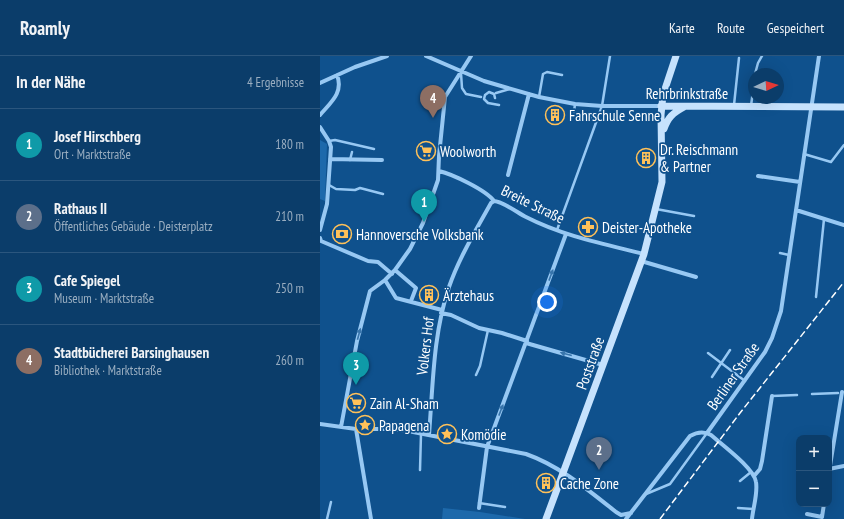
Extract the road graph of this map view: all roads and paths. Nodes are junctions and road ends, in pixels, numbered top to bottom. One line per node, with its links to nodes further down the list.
1 (387, 56): 12 (street)
2 (426, 56): 10 (street, Rehrbrinkstraße)
3 (471, 56): 10 (street)
4 (610, 56): 23 (lane)
5 (676, 56): 24 (main road, Poststraße)
6 (762, 56): 9 (lane)
7 (819, 56): 28 (street, Berliner Straße)
8 (739, 58): 26 (lane)
9 (757, 68)
10 (461, 71): 14 (street, Rehrbrinkstraße); 17 (lane); 43 (street)
11 (562, 74): 18 (lane)
12 (337, 75): 13 (street); 30 (street)
13 (320, 83)
14 (510, 89): 15 (lane); 16 (street, Rehrbrinkstraße)
15 (496, 93)
16 (529, 94): 18 (street, Rehrbrinkstraße); 44 (street)
17 (481, 97)
18 (539, 97): 20 (street, Rehrbrinkstraße)
19 (495, 98): 22 (lane)
20 (575, 104): 23 (street, Rehrbrinkstraße); 31 (lane)
21 (751, 104): 27 (lane)
22 (499, 105)
23 (602, 106): 24 (street, Rehrbrinkstraße); 31 (lane)
24 (661, 106): 25 (main road, Rehrbrinkstraße); 33 (main road, Poststraße)
25 (684, 107): 26 (main road, Rehrbrinkstraße); 33 (main road)
26 (734, 107): 27 (main road, Rehrbrinkstraße)
27 (751, 107): 28 (main road, Rehrbrinkstraße)
28 (811, 107): 29 (main road, Rehrbrinkstraße); 38 (street, Berliner Straße)
29 (844, 107)
30 (320, 115)
31 (598, 119): 56 (lane)
32 (320, 127): 34 (street)
33 (662, 135): 50 (main road, Poststraße)
34 (329, 141): 36 (lane); 40 (street)
35 (844, 145): 38 (lane)
36 (374, 150)
37 (352, 152): 41 (lane)
38 (804, 154): 46 (street, Berliner Straße)
39 (385, 156): 42 (lane)
40 (330, 159): 41 (street); 47 (street)
41 (350, 160): 42 (street)
42 (382, 160)
43 (439, 171): 49 (street, Breite Straße); 63 (street)
44 (508, 174)
45 (758, 176): 46 (street)
46 (800, 182): 51 (street, Berliner Straße)
47 (329, 185): 48 (lane); 55 (street)
48 (383, 194)
49 (494, 201): 56 (street, Breite Straße); 68 (street, Volkers Hof)
50 (656, 209): 52 (lane); 60 (main road, Poststraße)
51 (796, 210): 53 (street); 61 (street, Berliner Straße)
52 (694, 216)
53 (824, 218): 54 (street); 66 (lane)
54 (844, 225)
55 (320, 230)
56 (557, 231): 57 (street, Breite Straße)
57 (566, 234): 60 (street, Breite Straße); 70 (street, one-way to 57)
58 (320, 238): 63 (street)
59 (780, 252): 61 (lane)
60 (644, 254): 62 (main road, Poststraße)
61 (789, 255): 77 (street, Berliner Straße)
62 (641, 262): 64 (street); 74 (main road, Poststraße)
63 (394, 272): 65 (street); 67 (street)
64 (696, 277)
65 (385, 280): 67 (street); 83 (street, one-way to 65)
66 (816, 297)
67 (411, 302): 68 (street)
68 (442, 311): 69 (street); 87 (street, Volkers Hof)
69 (488, 330): 70 (street); 75 (lane)
70 (526, 342): 74 (street, one-way to 70); 88 (street, one-way to 70)
71 (730, 350): 73 (lane)
72 (708, 353): 73 (lane)
73 (722, 364): 76 (lane); 77 (lane)
74 (603, 365): 94 (main road, Poststraße)
75 (476, 375)
76 (712, 377)
77 (745, 382): 86 (street, Berliner Straße)
78 (841, 392): 79 (lane); 89 (street)
79 (812, 394)
80 (798, 395): 81 (lane)
81 (772, 396): 95 (street)
82 (320, 424): 83 (street)
83 (341, 427): 84 (street)
84 (356, 429): 85 (street); 108 (street)
85 (421, 433): 87 (street); 92 (lane)
86 (708, 433): 93 (street); 97 (lane); 97 (street, Berliner Straße)
87 (429, 435): 88 (street)
88 (487, 446): 94 (street); 99 (street)
89 (832, 450)
90 (844, 466): 91 (street)
91 (832, 469)
92 (420, 470)
93 (751, 472): 95 (street); 96 (lane)
94 (563, 473): 104 (street); 109 (main road, Poststraße)
95 (754, 476): 103 (street)
96 (740, 480)
97 (645, 494): 104 (street, Berliner Straße)
98 (331, 502): 107 (lane)
99 (479, 506): 100 (lane)
100 (505, 507)
101 (824, 507): 106 (street)
102 (738, 508): 103 (lane)
103 (753, 509): 111 (street)
104 (631, 513): 110 (street, Berliner Straße)
105 (807, 514): 106 (street)
106 (823, 518)
107 (327, 519)
108 (371, 519)
109 (546, 519)
110 (626, 519)
111 (752, 519)

